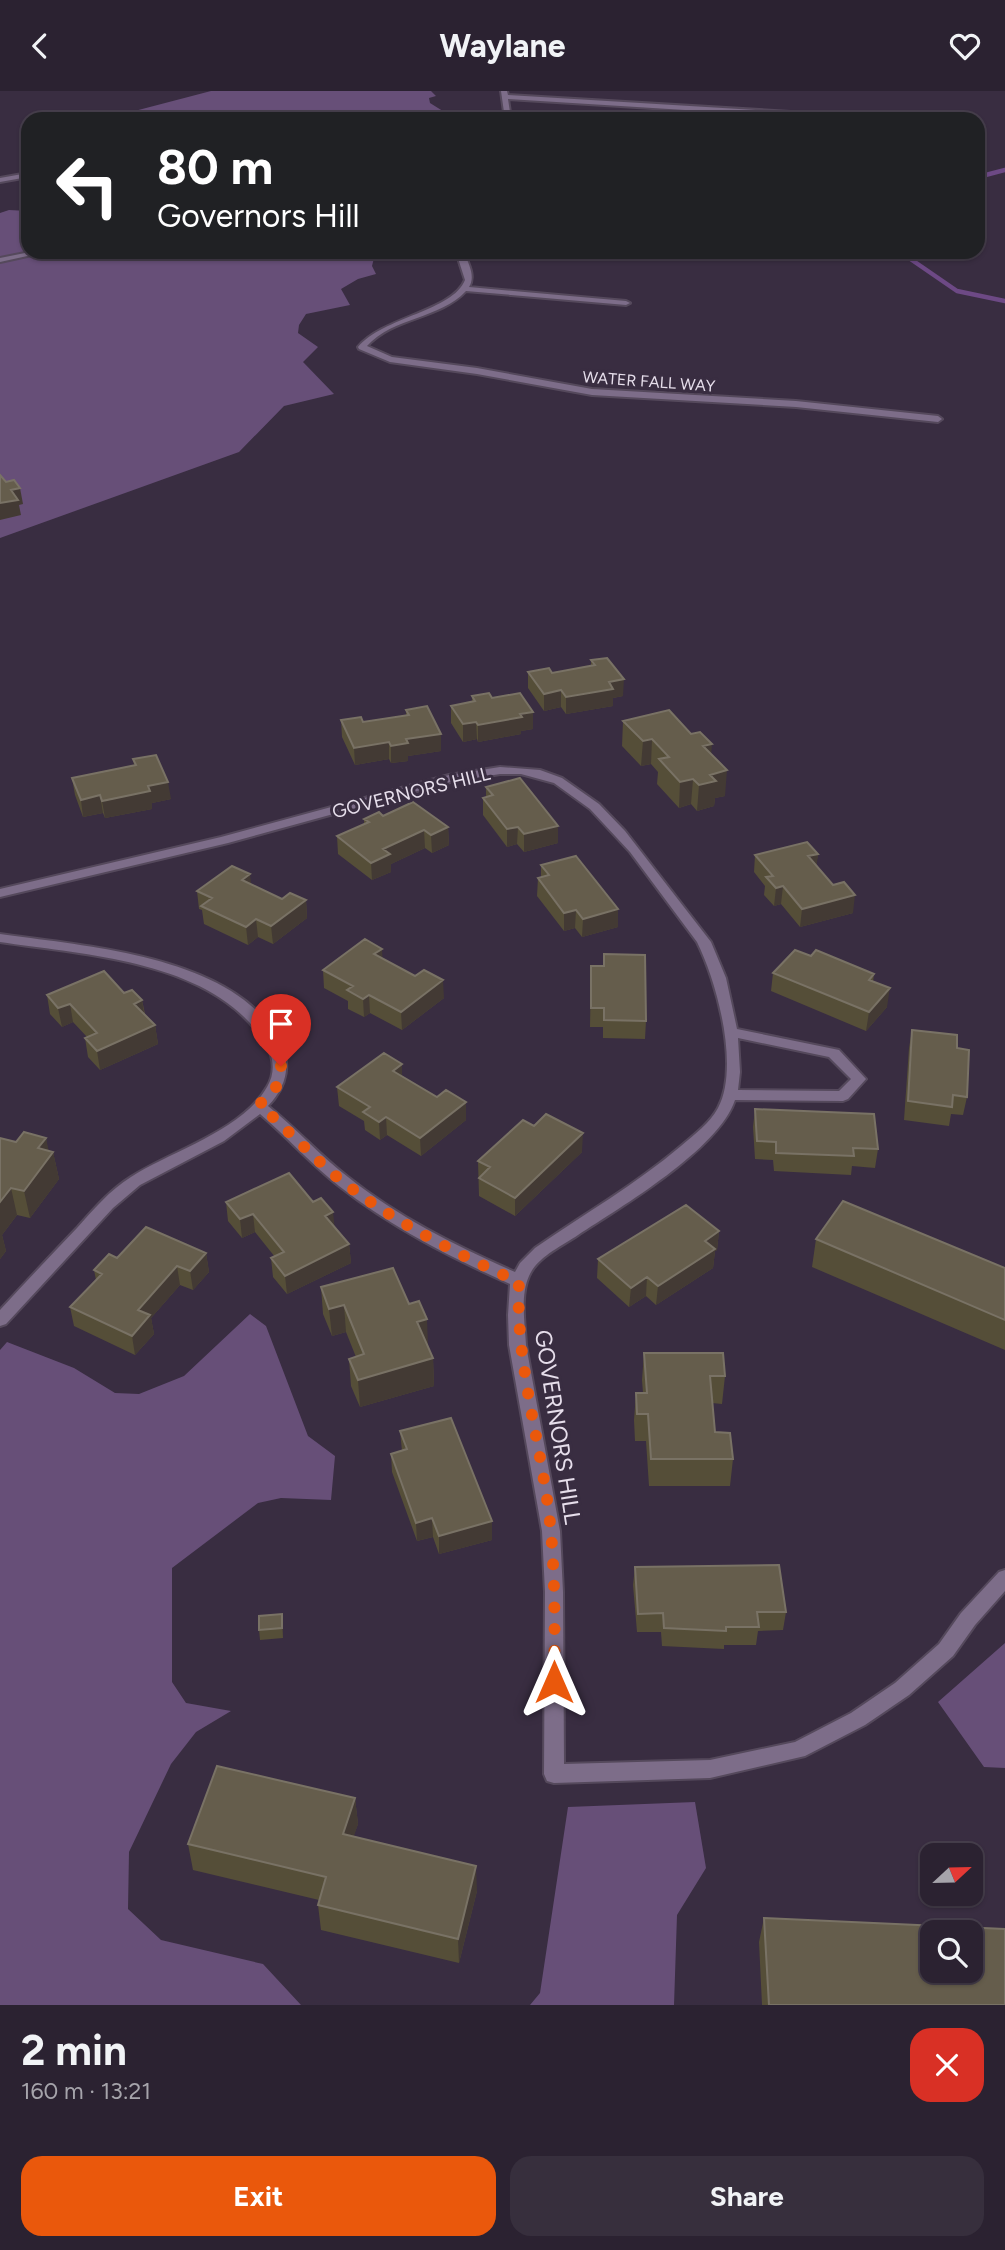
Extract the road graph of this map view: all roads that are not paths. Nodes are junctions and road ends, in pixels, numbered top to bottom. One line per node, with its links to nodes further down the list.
1 (504, 94): 2 (street); 3 (street)
2 (507, 112)
3 (788, 112)
4 (21, 176): 5 (street)
5 (0, 180)
6 (21, 256): 8 (street)
7 (462, 259): 9 (street)
8 (0, 260)
9 (465, 289): 10 (street); 11 (street, WATER FALL WAY)
10 (626, 303)
11 (938, 418)
12 (0, 893): 14 (street, GOVERNORS HILL)
13 (0, 938): 16 (street)
14 (730, 1032): 15 (street, GOVERNORS HILL); 15 (street)
15 (730, 1094): 17 (street, GOVERNORS HILL)
16 (259, 1105): 17 (street); 18 (street)
17 (519, 1282): 19 (street, GOVERNORS HILL)
18 (0, 1320)
19 (1005, 1578)

